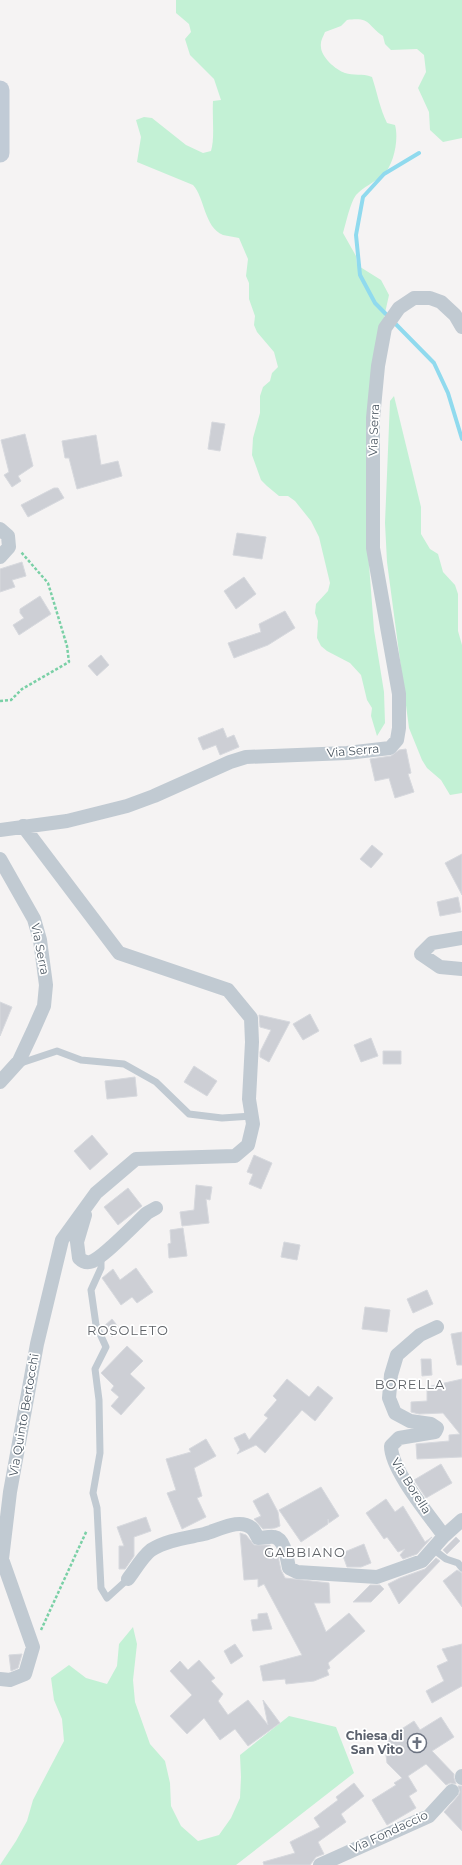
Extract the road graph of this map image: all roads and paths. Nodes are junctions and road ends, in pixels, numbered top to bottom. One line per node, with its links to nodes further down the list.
1 (0, 90): 2 (street)
2 (0, 153)
3 (462, 327): 7 (street, Via Serra)
4 (4, 533): 5 (street); 6 (path)
5 (0, 557)
6 (0, 701)
7 (23, 826): 8 (street, Via Serra); 14 (street, Via Quinto Bertocchi)
8 (0, 830)
9 (0, 859): 12 (street, Via Serra)
10 (462, 938): 11 (street)
11 (462, 969)
12 (16, 1065): 13 (street, Via Serra); 14 (lane)
13 (0, 1082)
14 (252, 1116): 15 (street, Via Quinto Bertocchi)
15 (88, 1205): 17 (street); 25 (street, Via Quinto Bertocchi)
16 (156, 1208): 17 (street)
17 (101, 1257): 24 (lane)
18 (437, 1327): 21 (street, Via Borella)
19 (462, 1520): 21 (street)
20 (88, 1529): 25 (path)
21 (444, 1536): 22 (street)
22 (433, 1550): 23 (lane); 24 (street)
23 (462, 1568)
24 (128, 1579)
25 (33, 1647): 26 (street)
26 (0, 1679)
27 (460, 1781): 28 (street, Via Fondaccio)
28 (320, 1865)

